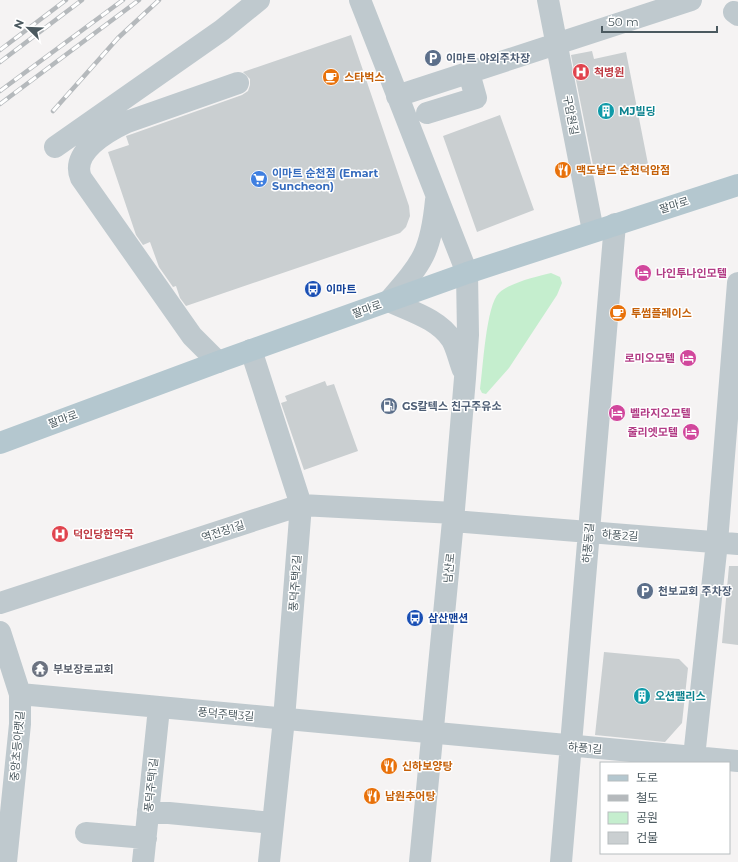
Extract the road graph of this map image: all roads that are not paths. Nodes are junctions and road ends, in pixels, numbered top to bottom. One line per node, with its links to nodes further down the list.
1 (259, 0): 10 (street)
2 (360, 0): 8 (street, 남산로)
3 (548, 0): 5 (street, 구암원길)
4 (691, 0): 5 (street)
5 (557, 44): 6 (street); 15 (street, 구암원길)
6 (469, 73): 8 (street); 9 (street)
7 (238, 83): 10 (street)
8 (397, 96): 13 (street, 남산로)
9 (427, 113)
10 (93, 133): 11 (street); 20 (street)
11 (55, 147)
12 (738, 185): 14 (main road, 팔마로)
13 (436, 197): 16 (street, 남산로); 18 (street)
14 (615, 224): 15 (main road, 팔마로); 25 (street, 하풍동길)
15 (592, 231): 16 (main road, 팔마로)
16 (466, 273): 18 (main road, 팔마로); 21 (street, 남산로)
17 (738, 283): 26 (street)
18 (389, 301): 19 (main road, 팔마로); 21 (street)
19 (251, 350): 20 (main road, 팔마로); 23 (street, 풍덕주택2길)
20 (218, 362): 22 (main road, 팔마로)
21 (465, 378): 24 (street, 남산로)
22 (0, 443)
23 (301, 506): 24 (street, 역전장1길); 27 (street, 역전장1길); 31 (street, 풍덕주택2길)
24 (454, 517): 25 (street, 하풍2길); 32 (street, 남산로)
25 (589, 533): 26 (street, 하풍2길); 33 (street, 하풍동길)
26 (728, 543): 34 (street)
27 (0, 603)
28 (0, 632): 29 (street, 중앙초등아랫길)
29 (20, 694): 30 (street, 풍덕주택3길); 40 (street, 중앙초등아랫길)
30 (159, 708): 31 (street, 풍덕주택3길); 36 (street, 풍덕주택1길)
31 (284, 719): 32 (street, 풍덕주택3길); 37 (street, 풍덕주택2길)
32 (432, 733): 33 (street, 하풍1길); 43 (street, 남산로)
33 (571, 747): 34 (street, 하풍1길); 44 (street, 하풍동길)
34 (694, 757): 35 (street, 하풍1길)
35 (738, 761)
36 (148, 811): 37 (street); 39 (street, 풍덕주택1길)
37 (273, 823): 42 (street, 풍덕주택2길)
38 (86, 833): 39 (street)
39 (146, 838): 41 (street, 풍덕주택1길)
40 (6, 862)
41 (143, 862)
42 (269, 862)
43 (420, 862)
44 (561, 862)

